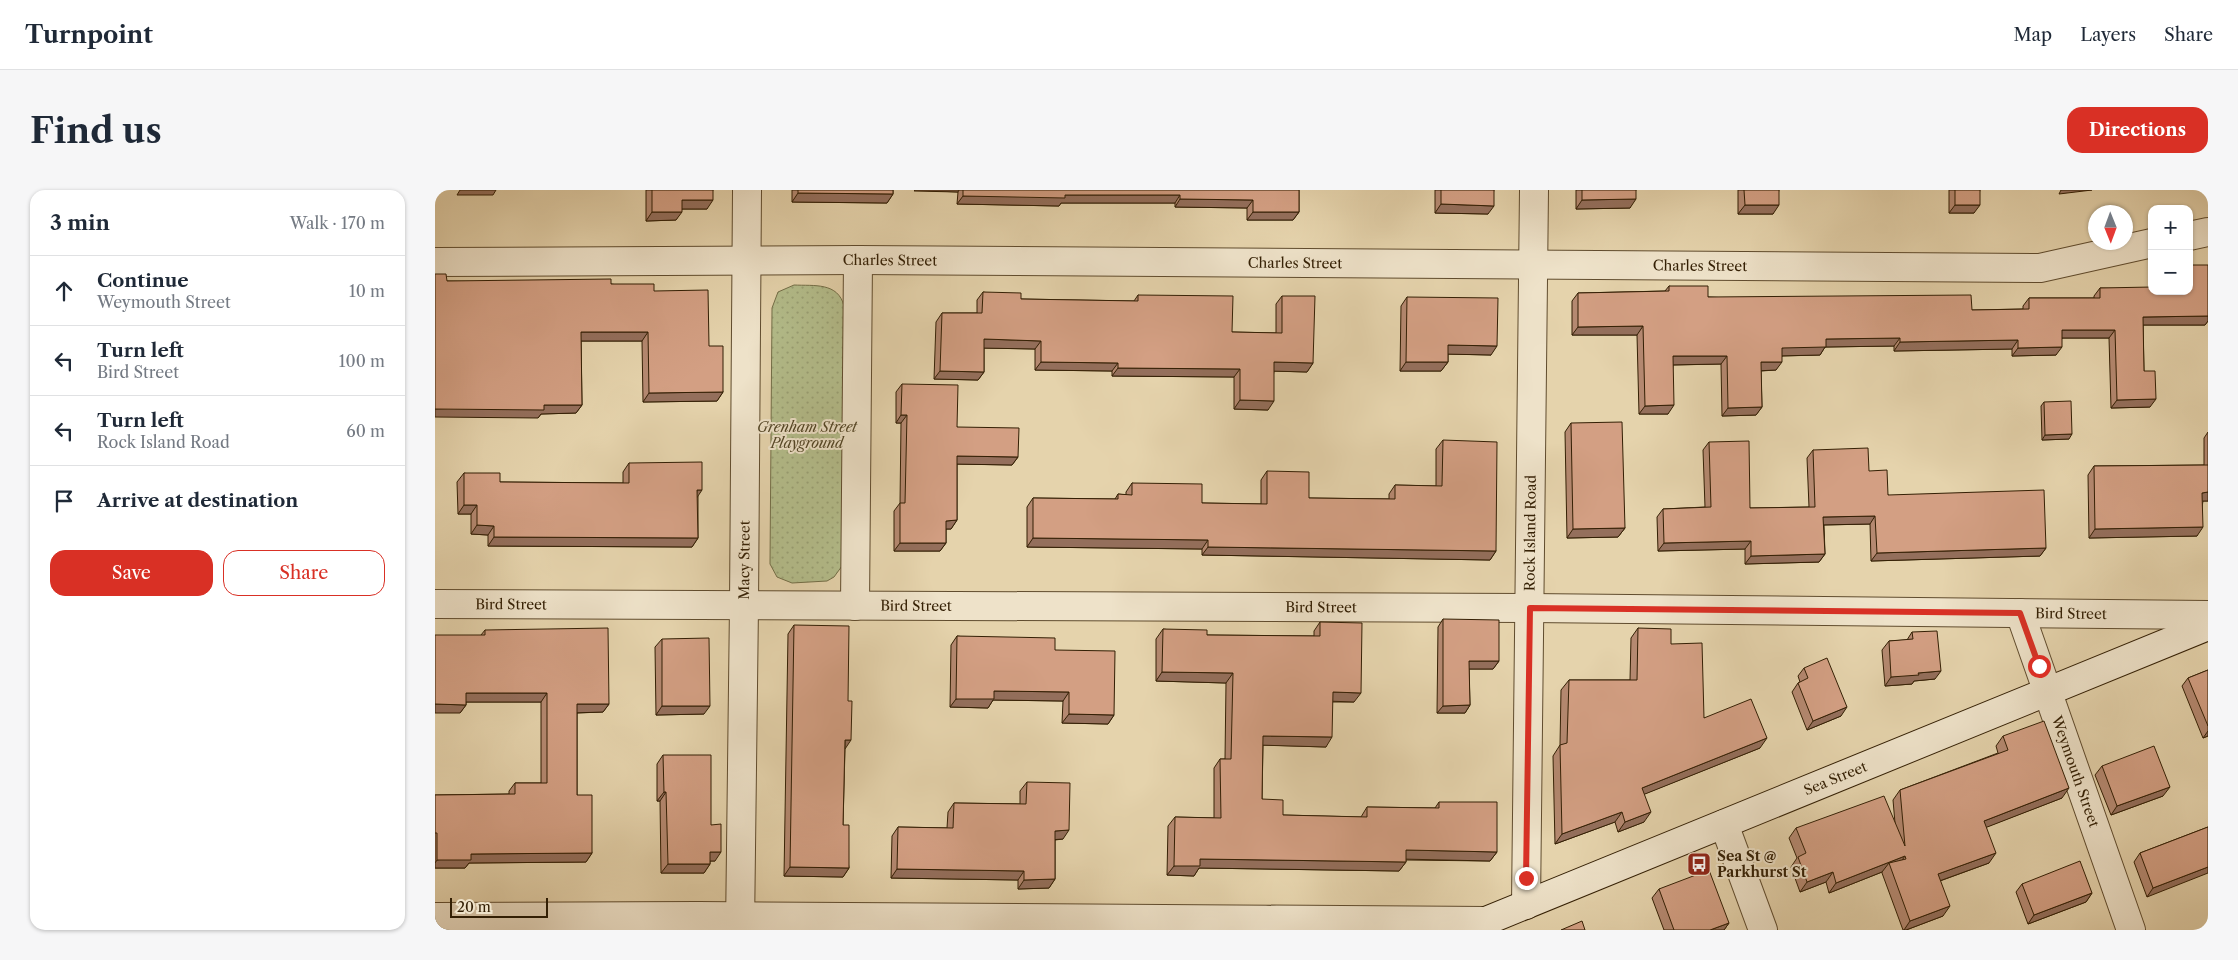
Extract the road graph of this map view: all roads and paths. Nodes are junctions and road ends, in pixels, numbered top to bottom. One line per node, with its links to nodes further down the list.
1 (747, 190): 7 (street, Macy Street)
2 (1534, 190): 9 (street, Rock Island Road)
3 (2208, 232): 4 (street)
4 (2193, 235)
5 (2148, 243): 9 (street, Charles Street)
6 (857, 260): 7 (street, Charles Street); 9 (street, Charles Street); 12 (street)
7 (747, 261): 8 (street, Charles Street); 11 (street, Macy Street)
8 (435, 262)
9 (1533, 266): 13 (street, Rock Island Road)
10 (435, 604): 11 (street, Bird Street)
11 (744, 605): 12 (street, Bird Street); 21 (street, Macy Street)
12 (855, 606): 13 (street, Bird Street)
13 (1530, 608): 14 (street, Bird Street); 19 (street, Rock Island Road)
14 (2020, 613): 15 (street, Bird Street); 17 (street, Weymouth Street)
15 (2208, 615)
16 (2208, 626): 17 (street, Sea Street)
17 (2047, 692): 18 (street, Sea Street); 25 (street, Weymouth Street)
18 (1724, 824): 19 (street, Sea Street); 24 (street)
19 (1526, 905): 23 (street, Sea Street)
20 (435, 917): 21 (street)
21 (739, 923): 22 (street)
22 (1274, 925): 23 (street)
23 (1476, 926)
24 (1763, 930)
25 (2131, 930)

